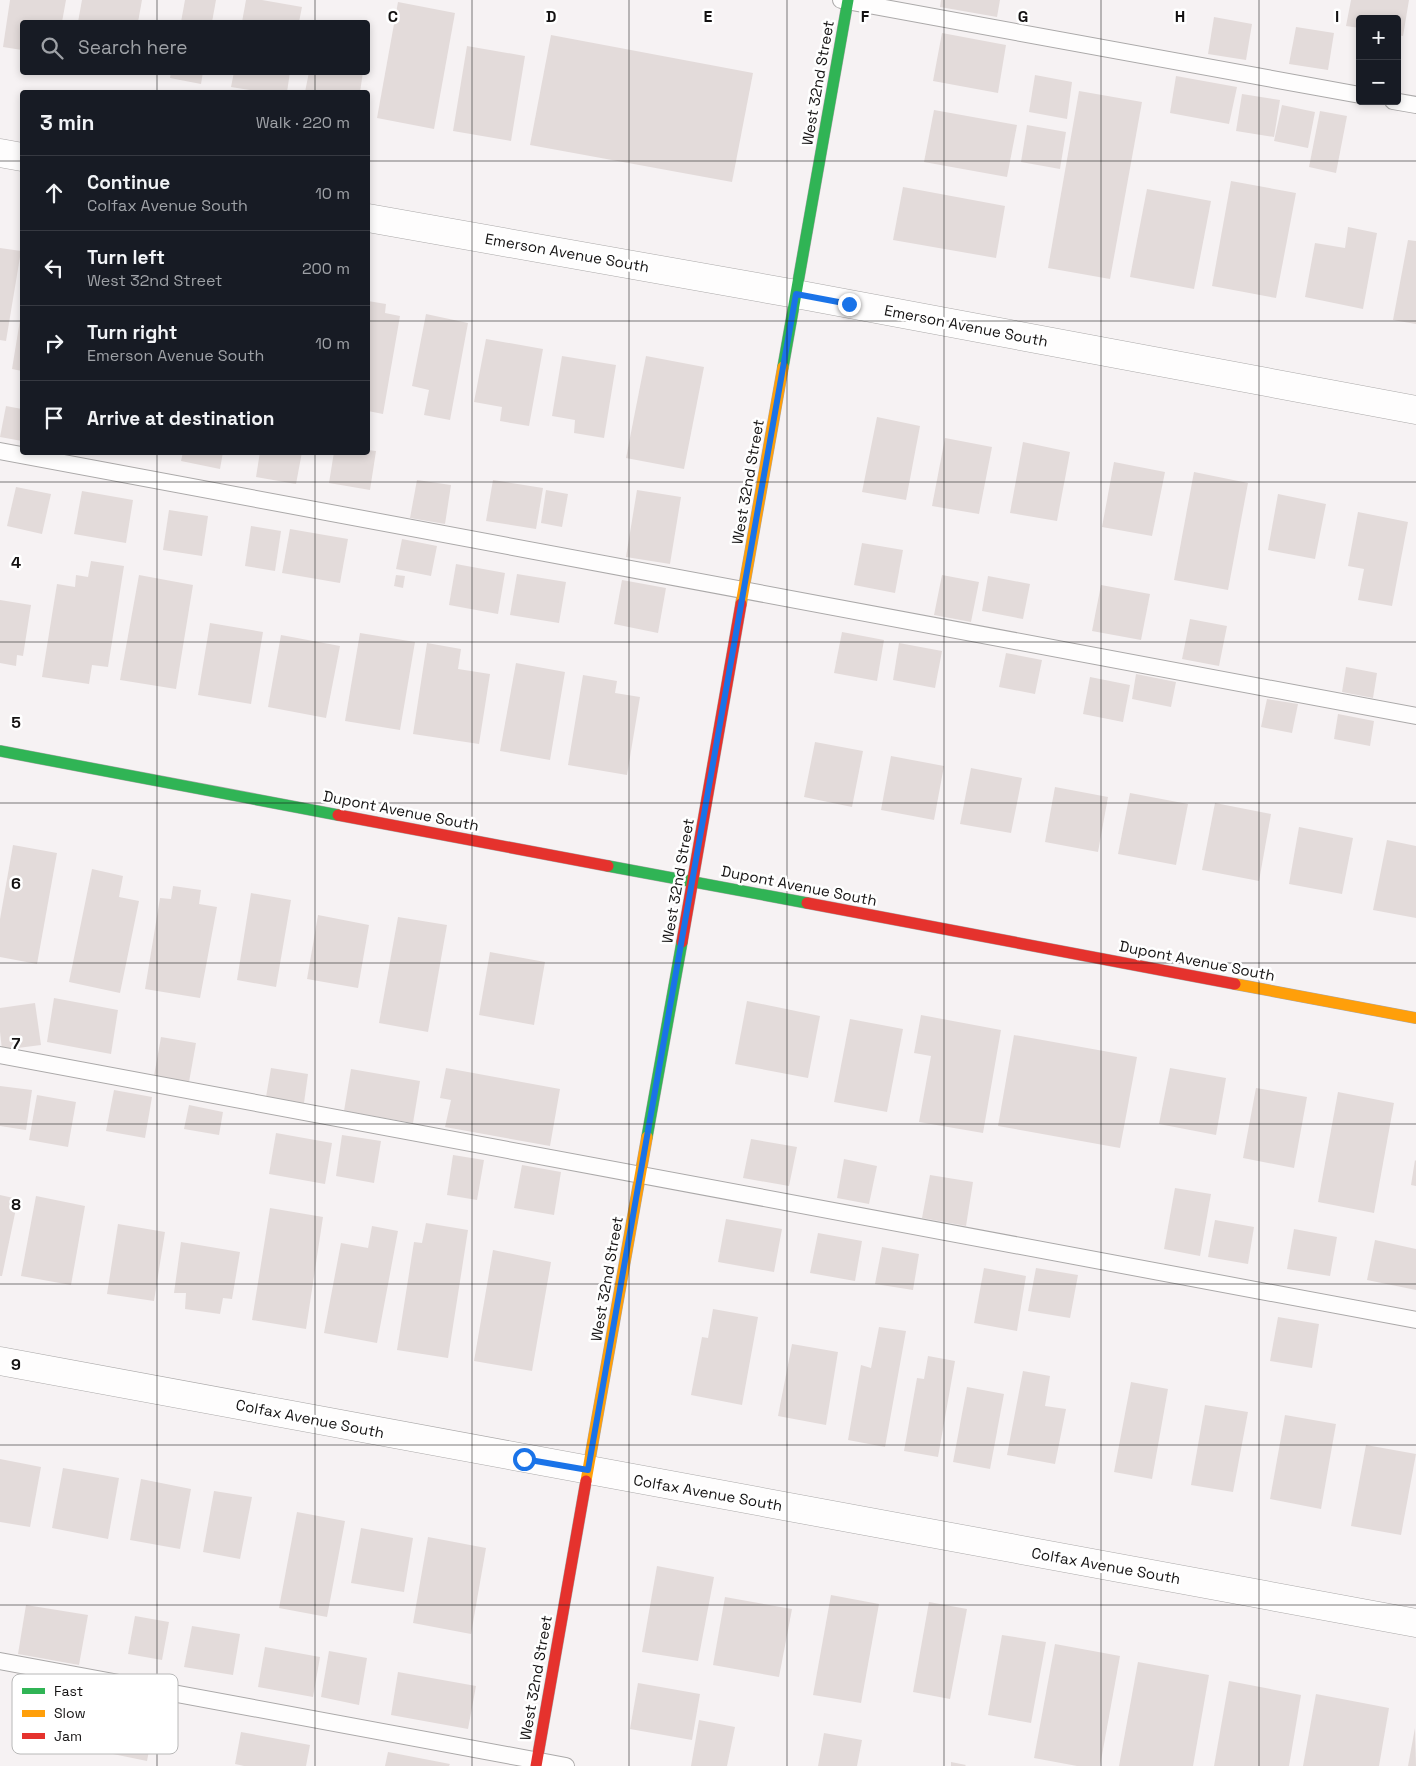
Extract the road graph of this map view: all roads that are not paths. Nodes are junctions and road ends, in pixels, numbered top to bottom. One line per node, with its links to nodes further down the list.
1 (846, 0): 2 (lane); 8 (street, West 32nd Street)
2 (1356, 94)
3 (1401, 103): 4 (lane)
4 (1416, 106)
5 (0, 153): 6 (street)
6 (20, 157)
7 (370, 218): 8 (street, Emerson Avenue South)
8 (796, 294): 9 (street, Emerson Avenue South); 13 (street, West 32nd Street)
9 (1416, 410)
10 (0, 451): 11 (lane)
11 (20, 455)
12 (21, 455): 13 (lane)
13 (744, 591): 14 (lane); 16 (street, West 32nd Street)
14 (1416, 716)
15 (0, 751): 16 (street, Dupont Avenue South)
16 (693, 881): 17 (street, Dupont Avenue South); 19 (street, West 32nd Street)
17 (1416, 1018)
18 (0, 1055): 19 (lane)
19 (640, 1174): 20 (lane); 22 (street, West 32nd Street)
20 (1416, 1320)
21 (0, 1360): 22 (street, Colfax Avenue South)
22 (588, 1470): 23 (street, Colfax Avenue South); 27 (street, West 32nd Street)
23 (1416, 1623)
24 (0, 1661): 25 (lane)
25 (68, 1674)
26 (178, 1695): 27 (lane)
27 (536, 1763): 28 (lane)
28 (566, 1766)

